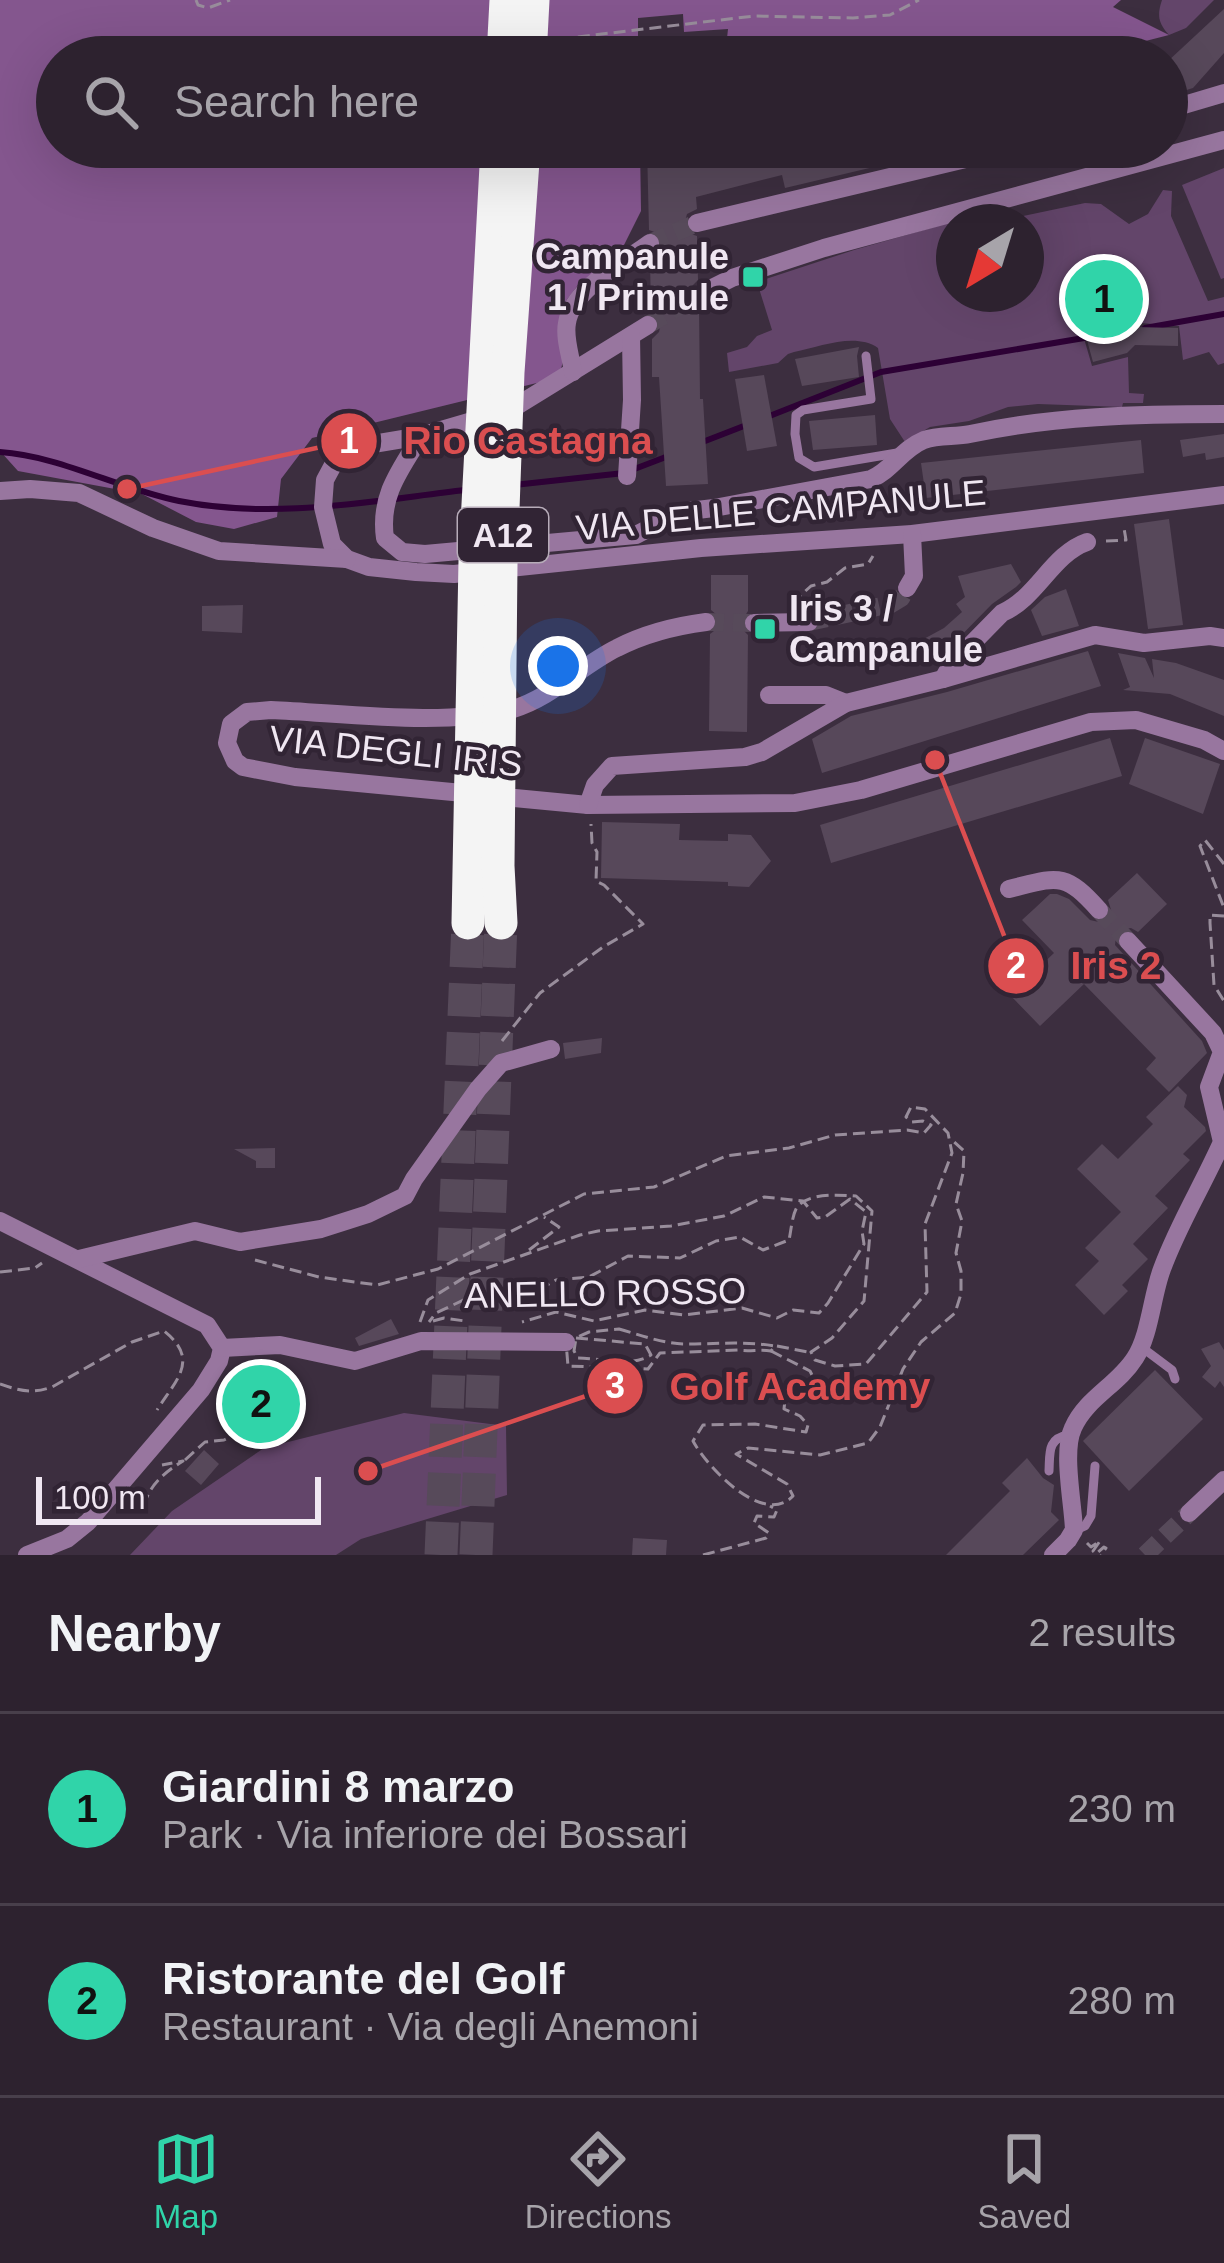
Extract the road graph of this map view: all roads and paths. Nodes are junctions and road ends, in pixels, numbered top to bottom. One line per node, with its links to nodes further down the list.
1 (196, 0): 2 (path)
2 (230, 0)
3 (506, 0): 6 (highway)
4 (533, 0): 7 (highway)
5 (919, 0): 8 (path)
6 (503, 36)
7 (541, 36)
8 (623, 36)
9 (1224, 93): 10 (street)
10 (1188, 104)
11 (1224, 140): 12 (street)
12 (1188, 150)
13 (496, 168): 45 (highway, A12)
14 (523, 168): 45 (highway, A12)
15 (928, 168): 17 (street)
16 (1120, 168): 19 (street)
17 (697, 223)
18 (650, 243): 21 (street)
19 (704, 292)
20 (866, 356): 24 (lane)
21 (573, 372): 23 (street, VIA DELLE CAMPANULE); 25 (street, VIA DELLE CAMPANULE)
22 (1224, 414): 24 (street)
23 (421, 436): 24 (street); 32 (street, VIA DELLE CAMPANULE)
24 (903, 452)
25 (627, 476)
26 (0, 491): 32 (street)
27 (1224, 495): 28 (street, VIA DELLE CAMPANULE)
28 (1121, 508): 29 (street, VIA DELLE CAMPANULE); 31 (path)
29 (912, 535): 30 (street, VIA DELLE CAMPANULE); 33 (street)
30 (873, 537): 32 (street, VIA DELLE CAMPANULE); 35 (path)
31 (1087, 542): 39 (street)
32 (347, 559)
33 (908, 588)
34 (706, 622): 43 (street, VIA DEGLI IRIS)
35 (785, 622): 36 (street); 37 (street)
36 (809, 622)
37 (754, 623)
38 (1224, 638): 39 (street)
39 (943, 679): 41 (street)
40 (770, 695): 41 (street)
41 (846, 703): 43 (street)
42 (1224, 751): 43 (street, VIA DEGLI IRIS)
43 (588, 805): 54 (path)
44 (1224, 863): 47 (path)
45 (484, 865): 50 (highway, A12)
46 (1009, 889): 48 (street)
47 (1224, 908)
48 (1099, 910)
49 (1224, 916): 52 (path)
50 (484, 923)
51 (1128, 941): 68 (street)
52 (1224, 1001)
53 (551, 1049): 61 (street)
54 (493, 1052)
55 (949, 1137): 57 (path); 71 (path); 81 (path)
56 (803, 1201): 59 (path, ANELLO ROSSO); 65 (path); 66 (path, ANELLO ROSSO); 71 (path)
57 (541, 1216): 59 (path); 60 (path)
58 (0, 1221): 61 (street)
59 (522, 1255): 65 (path, ANELLO ROSSO)
60 (242, 1256)
61 (80, 1259): 69 (street)
62 (43, 1261): 63 (path)
63 (0, 1272)
64 (465, 1321): 65 (path, ANELLO ROSSO)
65 (429, 1322)
66 (510, 1325)
67 (571, 1340): 67 (path); 69 (street); 70 (path); 70 (path)
68 (1140, 1346): 72 (lane); 75 (street)
69 (222, 1348): 76 (street)
70 (773, 1348): 71 (path); 81 (path)
71 (811, 1352)
72 (1175, 1378)
73 (0, 1384): 76 (path)
74 (277, 1414): 77 (path)
75 (1071, 1434): 79 (lane); 84 (street)
76 (159, 1438): 77 (path); 85 (street)
77 (183, 1461): 82 (path)
78 (1095, 1466): 84 (lane)
79 (1049, 1472)
80 (1224, 1480): 83 (street)
81 (769, 1505): 86 (path)
82 (144, 1506)
83 (1190, 1513)
84 (1074, 1530): 87 (street); 88 (path)
85 (27, 1555)
86 (704, 1555)
87 (1053, 1555)
88 (1101, 1555)

